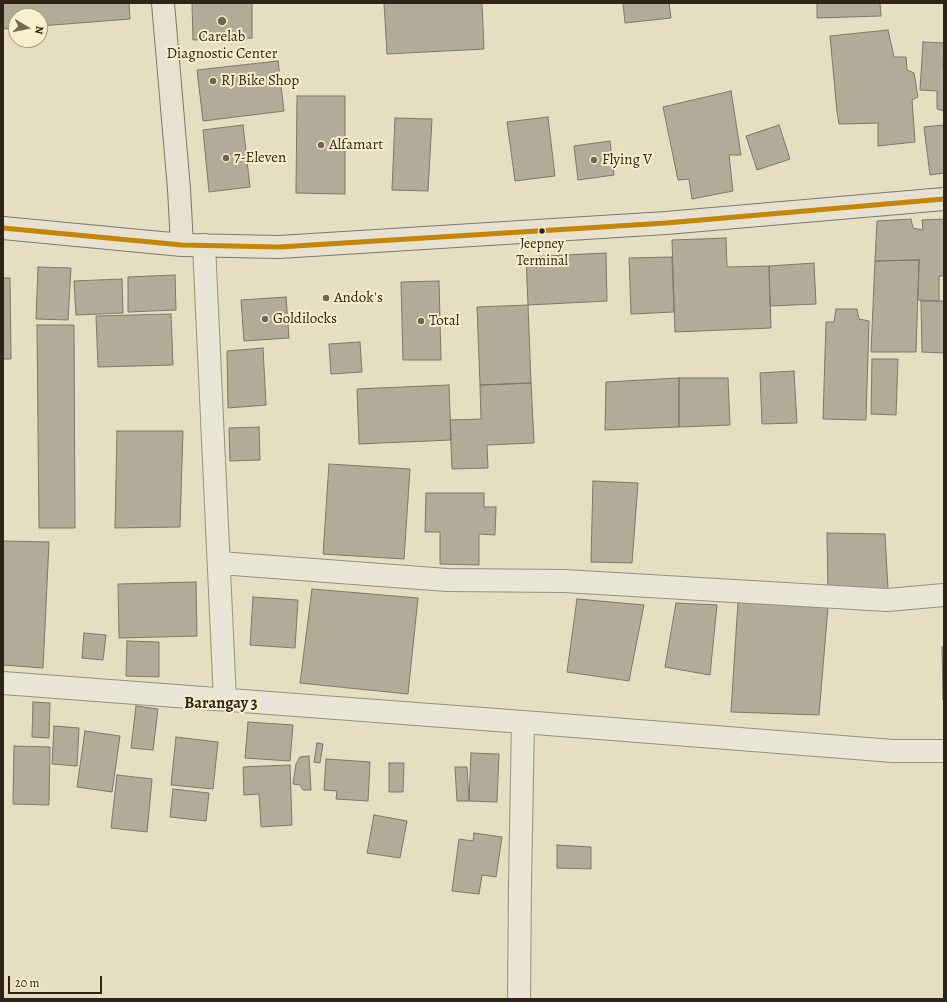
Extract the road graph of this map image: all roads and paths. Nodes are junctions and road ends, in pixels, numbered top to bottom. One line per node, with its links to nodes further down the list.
1 (163, 3): 4 (main road)
2 (944, 199): 5 (main road)
3 (3, 228): 4 (main road)
4 (182, 245): 5 (main road)
5 (204, 245): 6 (street)
6 (220, 563): 7 (street); 9 (street)
7 (944, 595)
8 (3, 683): 9 (street)
9 (225, 700): 10 (street)
10 (523, 722): 11 (street); 12 (street)
11 (944, 751)
12 (519, 999)

